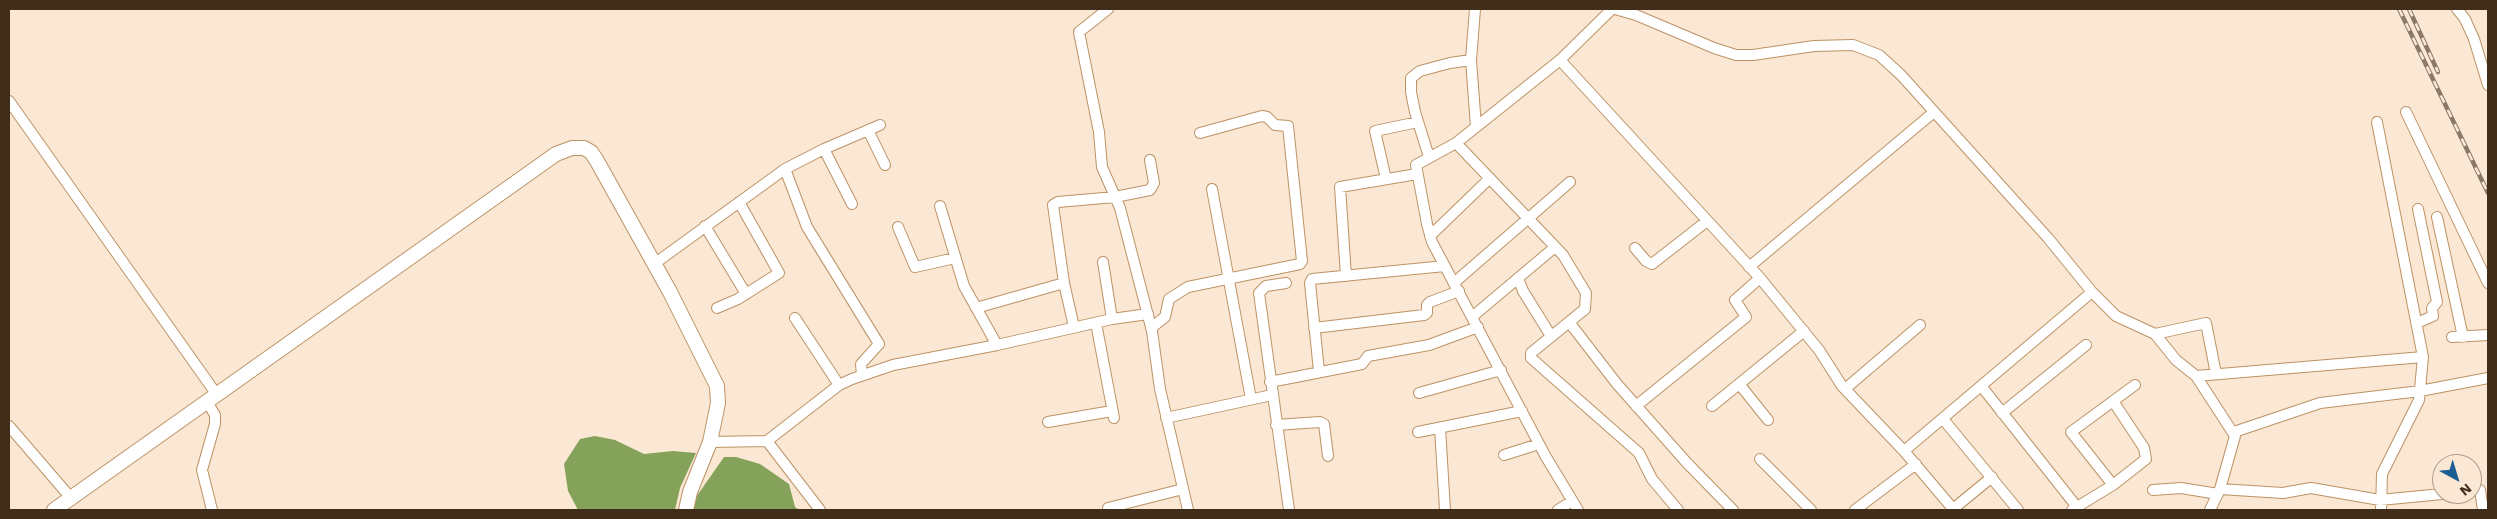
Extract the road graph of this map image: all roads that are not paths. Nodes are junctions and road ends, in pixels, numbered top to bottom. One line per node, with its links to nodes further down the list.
1 (1108, 9): 30 (street)
2 (1475, 9): 7 (street)
3 (1614, 9): 6 (street); 8 (street)
4 (1650, 9): 6 (street)
5 (2457, 9): 9 (street)
6 (1649, 21): 11 (street)
7 (1471, 60): 13 (street); 16 (street)
8 (1560, 60): 16 (street); 37 (street)
9 (2488, 86)
10 (9, 101): 96 (street)
11 (1934, 112): 47 (street); 56 (street)
12 (2406, 112): 54 (street)
13 (1418, 122): 21 (street); 27 (street)
14 (2377, 122): 66 (street)
15 (880, 125): 17 (street)
16 (1476, 127): 19 (street)
17 (868, 130): 20 (street); 23 (street)
18 (1200, 133): 49 (street)
19 (1456, 143): 21 (street); 26 (street)
20 (824, 149): 24 (street); 32 (street)
21 (1429, 157): 25 (street)
22 (1150, 160): 30 (street)
23 (885, 165)
24 (786, 169): 31 (street); 84 (street)
25 (1417, 174): 27 (street); 40 (street)
26 (1490, 178): 35 (street); 40 (street)
27 (1386, 179): 48 (street)
28 (1570, 182): 35 (street)
29 (1212, 189): 49 (street)
30 (1115, 197): 52 (street); 60 (street)
31 (739, 202): 38 (street); 57 (street)
32 (852, 204)
33 (940, 206): 43 (street)
34 (2418, 209): 66 (street)
35 (1527, 217): 41 (street); 55 (street)
36 (2437, 217): 76 (street)
37 (1706, 221): 42 (street); 47 (street)
38 (705, 226): 45 (street); 57 (street)
39 (898, 227): 43 (street)
40 (1430, 236): 46 (street)
41 (1556, 246): 50 (street); 64 (street)
42 (1635, 248)
43 (955, 258): 59 (street)
44 (1103, 262): 63 (street)
45 (654, 264): 96 (street); 114 (street)
46 (1445, 266): 48 (street); 55 (street)
47 (1749, 267): 51 (street)
48 (1346, 276): 71 (street)
49 (1230, 278): 70 (street); 97 (street)
50 (1518, 278): 61 (street); 75 (street)
51 (1760, 278): 72 (street); 99 (street)
52 (1064, 283): 59 (street); 68 (street)
53 (1286, 283): 87 (street)
54 (2488, 283)
55 (1457, 286): 61 (street); 71 (street)
56 (2092, 292): 73 (street); 91 (street)
57 (746, 294): 58 (street)
58 (717, 308)
59 (976, 308): 78 (street)
60 (1148, 314): 63 (street); 70 (street)
61 (1472, 317): 69 (street)
62 (795, 318): 88 (street)
63 (1112, 319): 65 (street)
64 (1569, 322): 75 (street); 99 (street)
65 (1096, 323): 68 (street); 106 (street)
66 (2417, 323): 80 (street)
67 (1920, 325): 92 (street)
68 (1074, 327): 78 (street)
69 (1478, 327): 81 (street); 82 (street)
70 (1151, 328): 103 (street)
71 (1314, 328): 82 (street)
72 (1804, 331): 89 (street); 92 (street)
73 (2154, 334): 83 (street); 85 (street)
74 (2488, 335): 76 (street)
75 (1551, 336): 141 (street)
76 (2462, 336): 77 (street)
77 (2452, 337)
78 (997, 345): 84 (street)
79 (2086, 345): 102 (street)
80 (2423, 357): 83 (street); 93 (street)
81 (1501, 370): 94 (street); 101 (street)
82 (1319, 371): 87 (street)
83 (2216, 374): 85 (street)
84 (862, 375): 88 (street)
85 (2196, 376): 111 (street)
86 (2488, 378): 93 (street)
87 (1270, 382): 95 (street)
88 (838, 385): 112 (street)
89 (1740, 385): 100 (street); 105 (street)
90 (2135, 385): 98 (street)
91 (1982, 387): 102 (street); 104 (street)
92 (1845, 389): 115 (street)
93 (2420, 391): 111 (street); 128 (street)
94 (1419, 393)
95 (1272, 395): 97 (street); 107 (street)
96 (212, 398): 126 (street); 133 (street)
97 (1251, 398): 103 (street)
98 (2113, 400): 121 (street); 121 (street)
99 (1636, 406): 142 (street)
100 (1712, 406)
101 (1522, 411): 109 (street); 113 (street)
102 (2002, 413): 131 (street)
103 (1166, 418): 122 (street)
104 (1943, 419): 115 (street); 120 (street)
105 (1768, 420)
106 (1048, 422)
107 (1276, 425): 116 (street); 137 (street)
108 (9, 426): 126 (street)
109 (1440, 428): 110 (street); 138 (street)
110 (1418, 432)
111 (2234, 432): 124 (street)
112 (767, 441): 114 (street); 135 (street)
113 (1539, 444): 117 (street); 127 (street)
114 (709, 445): 134 (street)
115 (1904, 451): 119 (street)
116 (1328, 456)
117 (1504, 456)
118 (1760, 459): 143 (street)
119 (1916, 464): 130 (street); 144 (street)
120 (1992, 477): 144 (street); 145 (street)
121 (2112, 485): 131 (street)
122 (1183, 489): 129 (street); 136 (street)
123 (2153, 490): 124 (street)
124 (2219, 492): 128 (street); 146 (street)
125 (2432, 496): 128 (street)
126 (71, 498): 132 (street)
127 (1572, 501): 139 (street); 140 (street)
128 (2381, 505)
129 (1108, 508)
130 (1861, 508)
131 (2074, 509)
132 (54, 510)
133 (212, 510)
134 (686, 510)
135 (820, 510)
136 (1188, 510)
137 (1289, 510)
138 (1444, 510)
139 (1558, 510)
140 (1578, 510)
141 (1678, 510)
142 (1733, 510)
143 (1811, 510)
144 (1954, 510)
145 (2018, 510)
146 (2210, 510)

